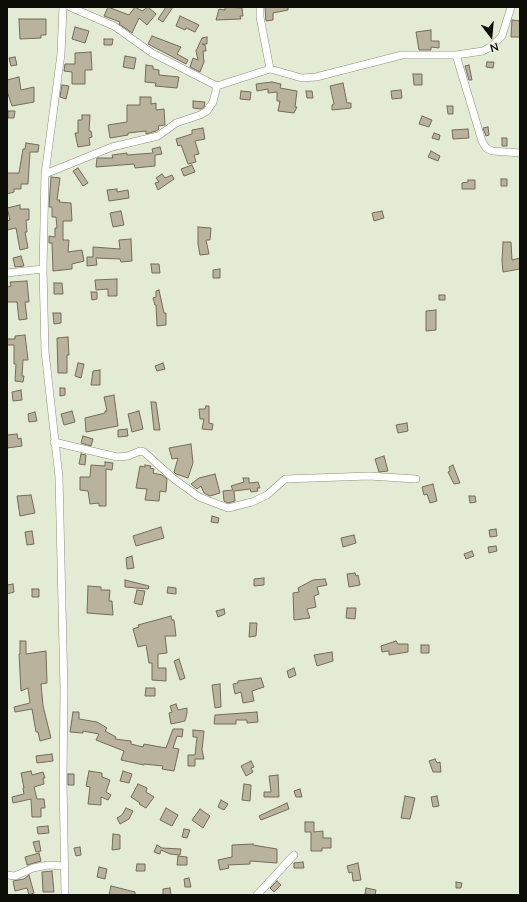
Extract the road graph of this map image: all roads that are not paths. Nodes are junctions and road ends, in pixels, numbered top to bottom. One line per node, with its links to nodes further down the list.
1 (63, 7): 9 (street)
2 (70, 7): 7 (street)
3 (260, 7): 6 (street)
4 (511, 7): 5 (street)
5 (456, 55): 6 (street); 8 (street)
6 (270, 69): 7 (street)
7 (218, 86): 9 (street)
8 (520, 153)
9 (45, 174): 10 (street)
10 (43, 269): 11 (street); 12 (street)
11 (7, 273)
12 (54, 442): 13 (street); 15 (street)
13 (416, 480)
14 (294, 855): 18 (street)
15 (65, 866): 16 (street); 17 (street)
16 (7, 875)
17 (65, 895)
18 (257, 895)

